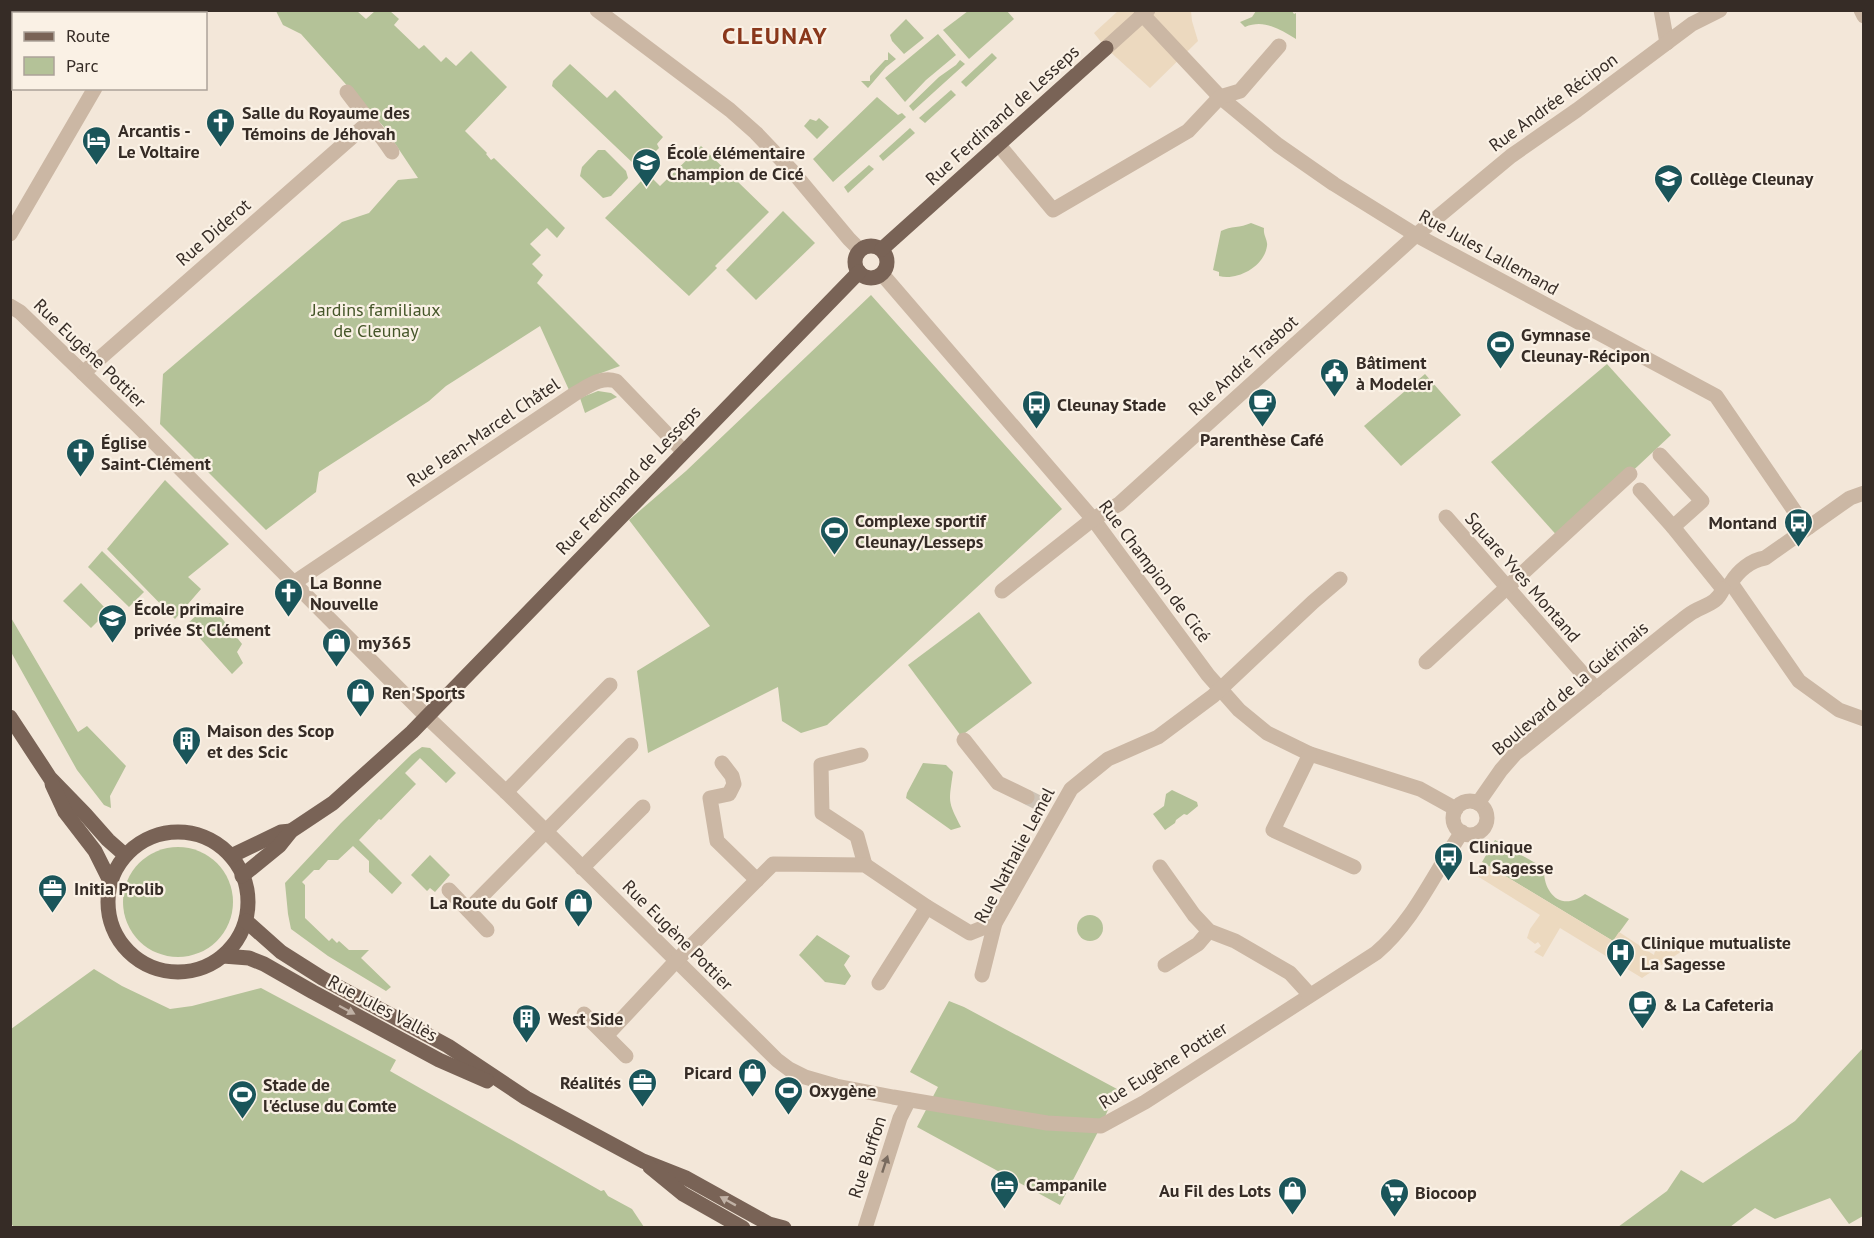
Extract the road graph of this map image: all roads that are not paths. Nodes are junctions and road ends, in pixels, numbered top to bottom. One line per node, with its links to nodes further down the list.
1 (597, 10): 19 (street)
2 (1660, 10): 7 (street)
3 (1720, 10): 7 (street, Rue Andrée Récipon)
4 (1860, 10): 6 (street)
5 (1144, 12): 9 (street, Rue Ferdinand de Lesseps); 12 (street, Rue Jules Lallemand)
6 (1863, 16)
7 (1667, 43): 17 (street, Rue Andrée Récipon)
8 (1279, 46): 12 (street)
9 (1106, 48): 14 (main road, Rue Ferdinand de Lesseps)
10 (94, 90): 16 (street)
11 (347, 92): 13 (street)
12 (1220, 97): 14 (street); 17 (street, Rue Jules Lallemand)
13 (369, 122): 15 (street); 23 (street, Rue Diderot)
14 (998, 144): 18 (main road, Rue Ferdinand de Lesseps)
15 (392, 152)
16 (10, 234)
17 (1416, 235): 31 (street, Rue André Trasbot); 33 (street, Rue Jules Lallemand)
18 (882, 249): 19 (main road); 21 (main road)
19 (860, 250): 20 (main road)
20 (859, 272): 21 (main road); 24 (main road, Rue Ferdinand de Lesseps)
21 (882, 274): 31 (street, Rue Champion de Cicé)
22 (10, 306): 23 (street, Rue Eugène Pottier)
23 (83, 373): 35 (street, Rue Eugène Pottier)
24 (683, 451): 35 (street, Rue Jean-Marcel Châtel); 43 (main road, Rue Ferdinand de Lesseps)
25 (1660, 455): 32 (street)
26 (1630, 474): 37 (street)
27 (1863, 482): 29 (street, Boulevard de la Guérinais)
28 (1640, 490): 32 (street)
29 (1857, 496): 33 (street, Boulevard de la Guérinais)
30 (1446, 517): 37 (street, Square Yves Montand)
31 (1093, 519): 38 (street, Rue André Trasbot); 41 (street, Rue Champion de Cicé)
32 (1674, 527): 36 (street)
33 (1809, 527): 36 (street, Boulevard de la Guérinais)
34 (1340, 579): 41 (street)
35 (295, 582): 43 (street, Rue Eugène Pottier)
36 (1727, 586): 42 (street, Boulevard de la Guérinais); 45 (street)
37 (1506, 588): 39 (street); 42 (street, Square Yves Montand)
38 (1002, 591)
39 (1426, 662)
40 (610, 685): 52 (street)
41 (1220, 689): 48 (street, Rue Champion de Cicé); 73 (street, Rue Nathalie Lemel)
42 (1596, 689): 54 (street, Boulevard de la Guérinais)
43 (426, 716): 52 (street, Rue Eugène Pottier); 57 (main road, Rue Ferdinand de Lesseps)
44 (10, 717): 51 (main road)
45 (1863, 719)
46 (964, 740): 53 (street)
47 (631, 745): 58 (street)
48 (1310, 754): 56 (street, Rue Champion de Cicé); 64 (street)
49 (861, 755): 62 (street)
50 (722, 763): 67 (street)
51 (50, 778): 60 (main road); 68 (main road)
52 (506, 792): 58 (street, Rue Eugène Pottier)
53 (1026, 797)
54 (1478, 803): 56 (street); 59 (street)
55 (643, 807): 65 (street)
56 (1456, 809): 59 (street)
57 (291, 831): 61 (main road); 66 (main road)
58 (545, 831): 65 (street, Rue Eugène Pottier); 71 (street)
59 (1462, 832): 81 (street, Rue Eugène Pottier)
60 (125, 855): 61 (main road); 68 (main road)
61 (231, 856): 66 (main road)
62 (865, 865): 67 (street); 70 (street)
63 (1160, 867): 75 (street)
64 (1354, 867)
65 (582, 868): 77 (street, Rue Eugène Pottier)
66 (242, 876): 72 (main road)
67 (757, 880): 77 (street)
68 (110, 881): 76 (main road)
69 (449, 890): 71 (street)
70 (927, 907): 73 (street); 80 (street)
71 (468, 910): 74 (street)
72 (246, 921): 76 (main road); 85 (main road, Rue Jules Vallès)
73 (995, 924): 79 (street, Rue Nathalie Lemel)
74 (487, 930)
75 (1209, 931): 78 (street); 81 (street)
76 (223, 956): 85 (main road, Rue Jules Vallès, one-way to 85)
77 (676, 961): 83 (street); 86 (street, Rue Eugène Pottier)
78 (1165, 965)
79 (982, 975)
80 (879, 983)
81 (1310, 995): 86 (street, Rue Eugène Pottier)
82 (584, 1014): 83 (street)
83 (606, 1036): 84 (street)
84 (626, 1056)
85 (526, 1098): 87 (main road, Rue Jules Vallès)
86 (909, 1100): 90 (street, Rue Buffon, one-way to 86)
87 (643, 1161): 88 (main road, Rue Jules Vallès); 89 (main road, Rue Jules Vallès, one-way to 87)
88 (743, 1227)
89 (783, 1227)
90 (865, 1227)

